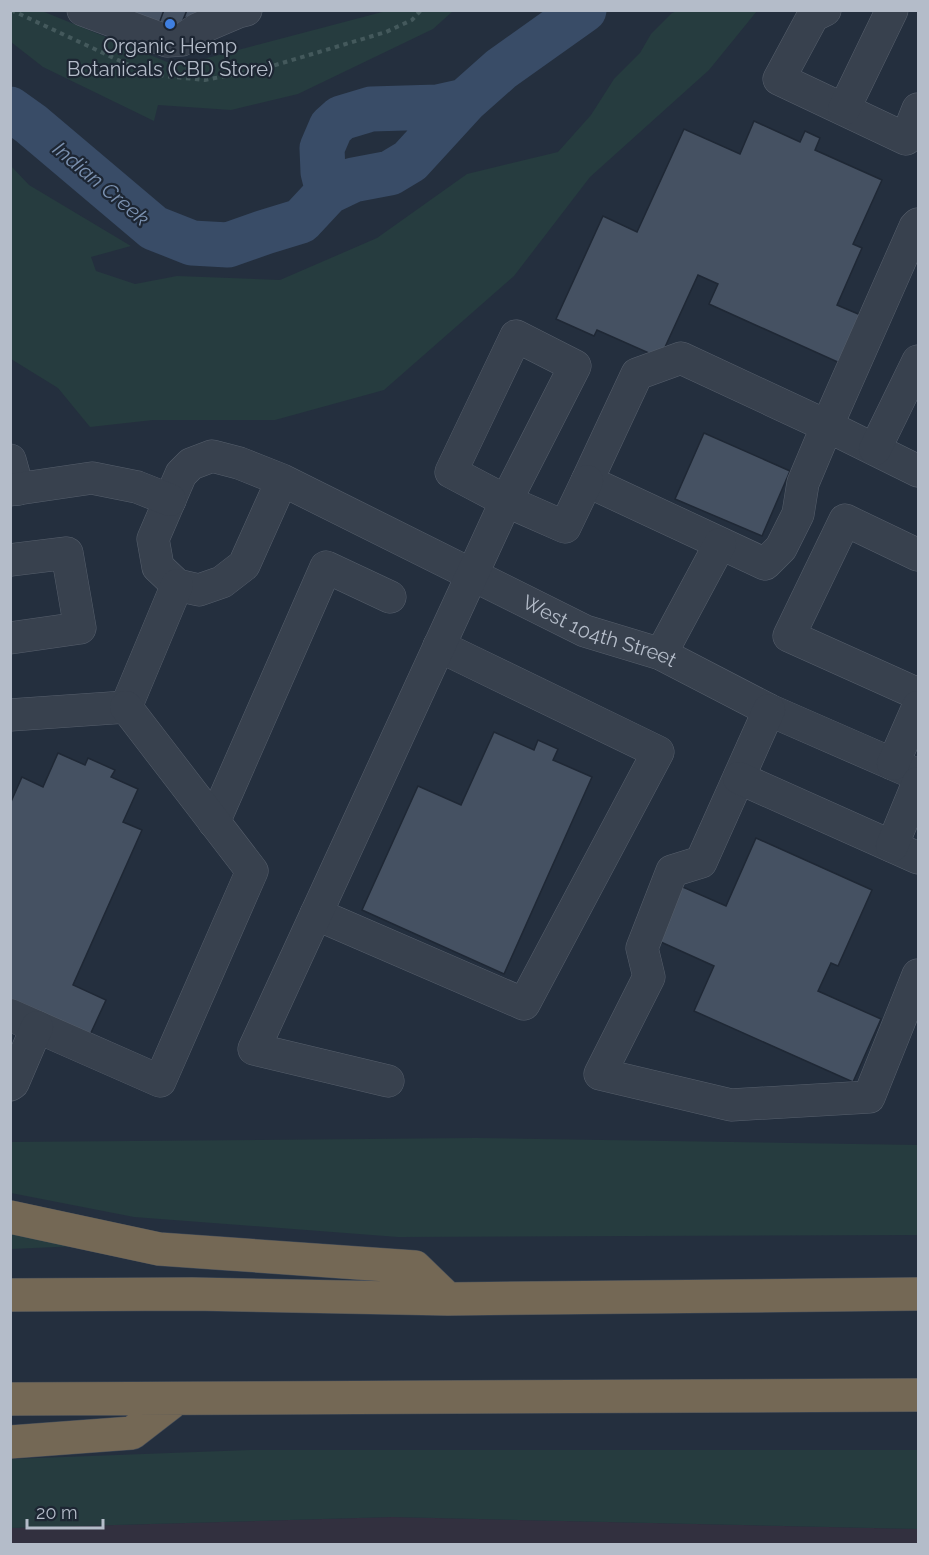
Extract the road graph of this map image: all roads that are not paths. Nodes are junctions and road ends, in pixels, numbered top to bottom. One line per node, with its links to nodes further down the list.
1 (83, 10): 2 (street)
2 (246, 10)
3 (825, 10): 5 (street)
4 (892, 10): 5 (street)
5 (844, 110): 6 (street)
6 (918, 110)
7 (918, 224): 9 (street)
8 (918, 361): 10 (street)
9 (827, 426): 10 (street); 14 (street); 17 (street)
10 (874, 449): 11 (street)
11 (918, 471)
12 (13, 480): 15 (street)
13 (282, 480): 15 (street); 20 (street, West 104th Street); 21 (street)
14 (587, 481): 16 (street); 17 (street)
15 (170, 501): 21 (street)
16 (506, 501): 16 (street); 20 (street)
17 (720, 544): 25 (street)
18 (918, 555): 26 (street)
19 (10, 560): 23 (street)
20 (472, 575): 24 (street); 25 (street, West 104th Street)
21 (177, 585): 27 (street)
22 (390, 597): 34 (street)
23 (10, 638)
24 (439, 645): 36 (street); 36 (street)
25 (661, 654): 29 (street, West 104th Street)
26 (918, 694)
27 (126, 707): 30 (street); 34 (street)
28 (918, 707): 31 (street)
29 (769, 710): 31 (street, West 104th Street); 32 (street)
30 (10, 715)
31 (906, 770)
32 (739, 778): 35 (street); 37 (street)
33 (918, 783): 35 (street)
34 (214, 822): 38 (street)
35 (905, 852)
36 (316, 914): 39 (street)
37 (918, 975)
38 (24, 1021): 40 (street)
39 (388, 1081)
40 (10, 1085)
41 (10, 1217): 44 (highway)
42 (918, 1294): 44 (highway)
43 (10, 1296): 44 (highway)
44 (448, 1299)
45 (918, 1395): 47 (highway)
46 (10, 1399): 47 (highway)
47 (176, 1399): 48 (highway)
48 (10, 1442)

